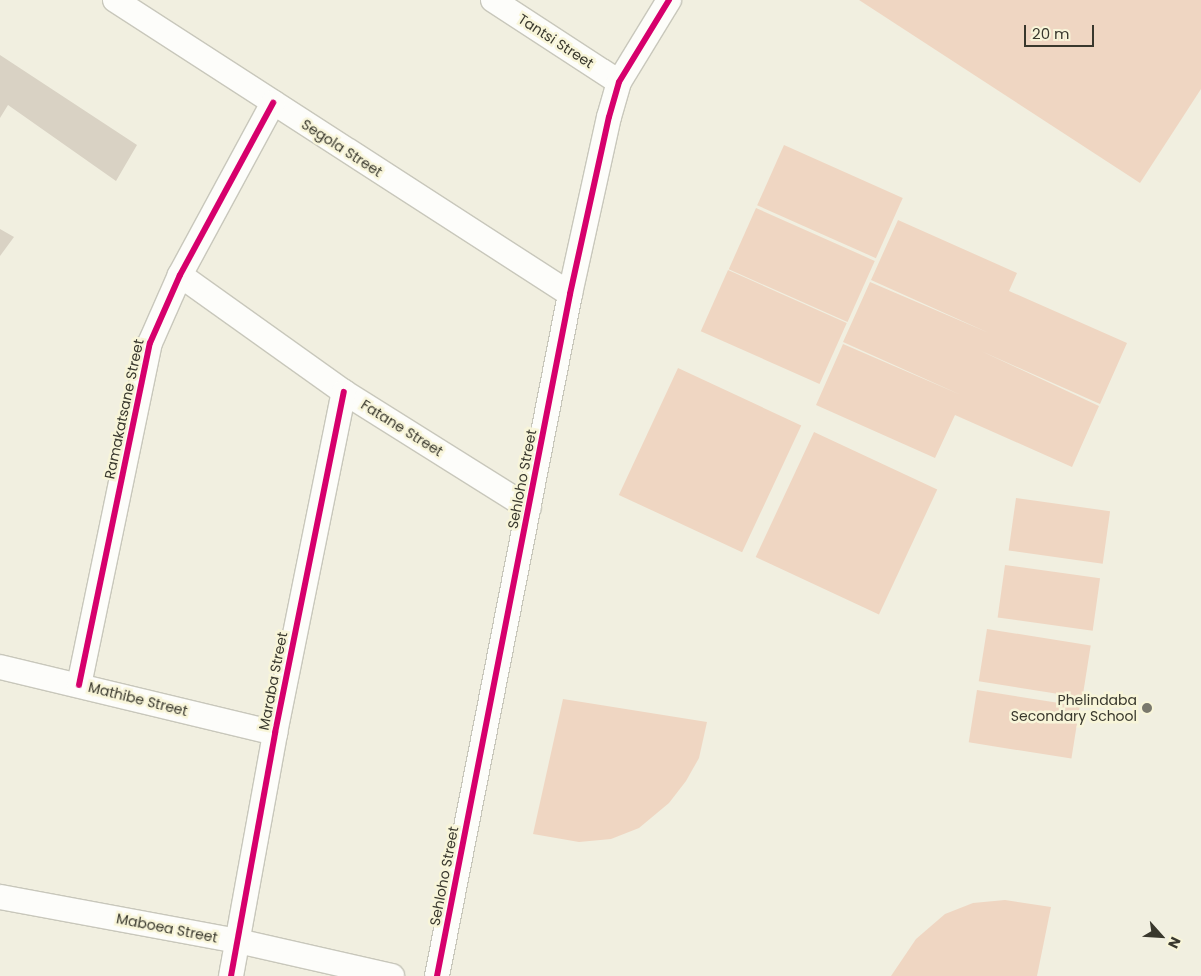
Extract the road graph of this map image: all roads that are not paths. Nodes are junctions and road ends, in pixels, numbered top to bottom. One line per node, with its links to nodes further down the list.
1 (115, 0): 5 (street, Segola Street)
2 (494, 0): 4 (street, Tantsi Street)
3 (669, 0): 4 (street, Sehloho Street)
4 (620, 82): 7 (street, Sehloho Street)
5 (273, 103): 6 (street, Ramakatsane Street); 7 (street, Segola Street)
6 (180, 275): 8 (street, Fatane Street); 11 (street, Ramakatsane Street)
7 (570, 294): 9 (street, Sehloho Street)
8 (344, 392): 9 (street, Fatane Street); 12 (street, Maraba Street)
9 (529, 508): 17 (street, Sehloho Street)
10 (0, 668): 11 (street, Mathibe Street)
11 (79, 685): 12 (street, Mathibe Street)
12 (275, 733): 14 (street, Maraba Street)
13 (0, 897): 14 (street, Maboea Street)
14 (238, 941): 15 (street, Maraba Street); 16 (street, Maboea Street)
15 (231, 976)
16 (392, 976)
17 (437, 976)

